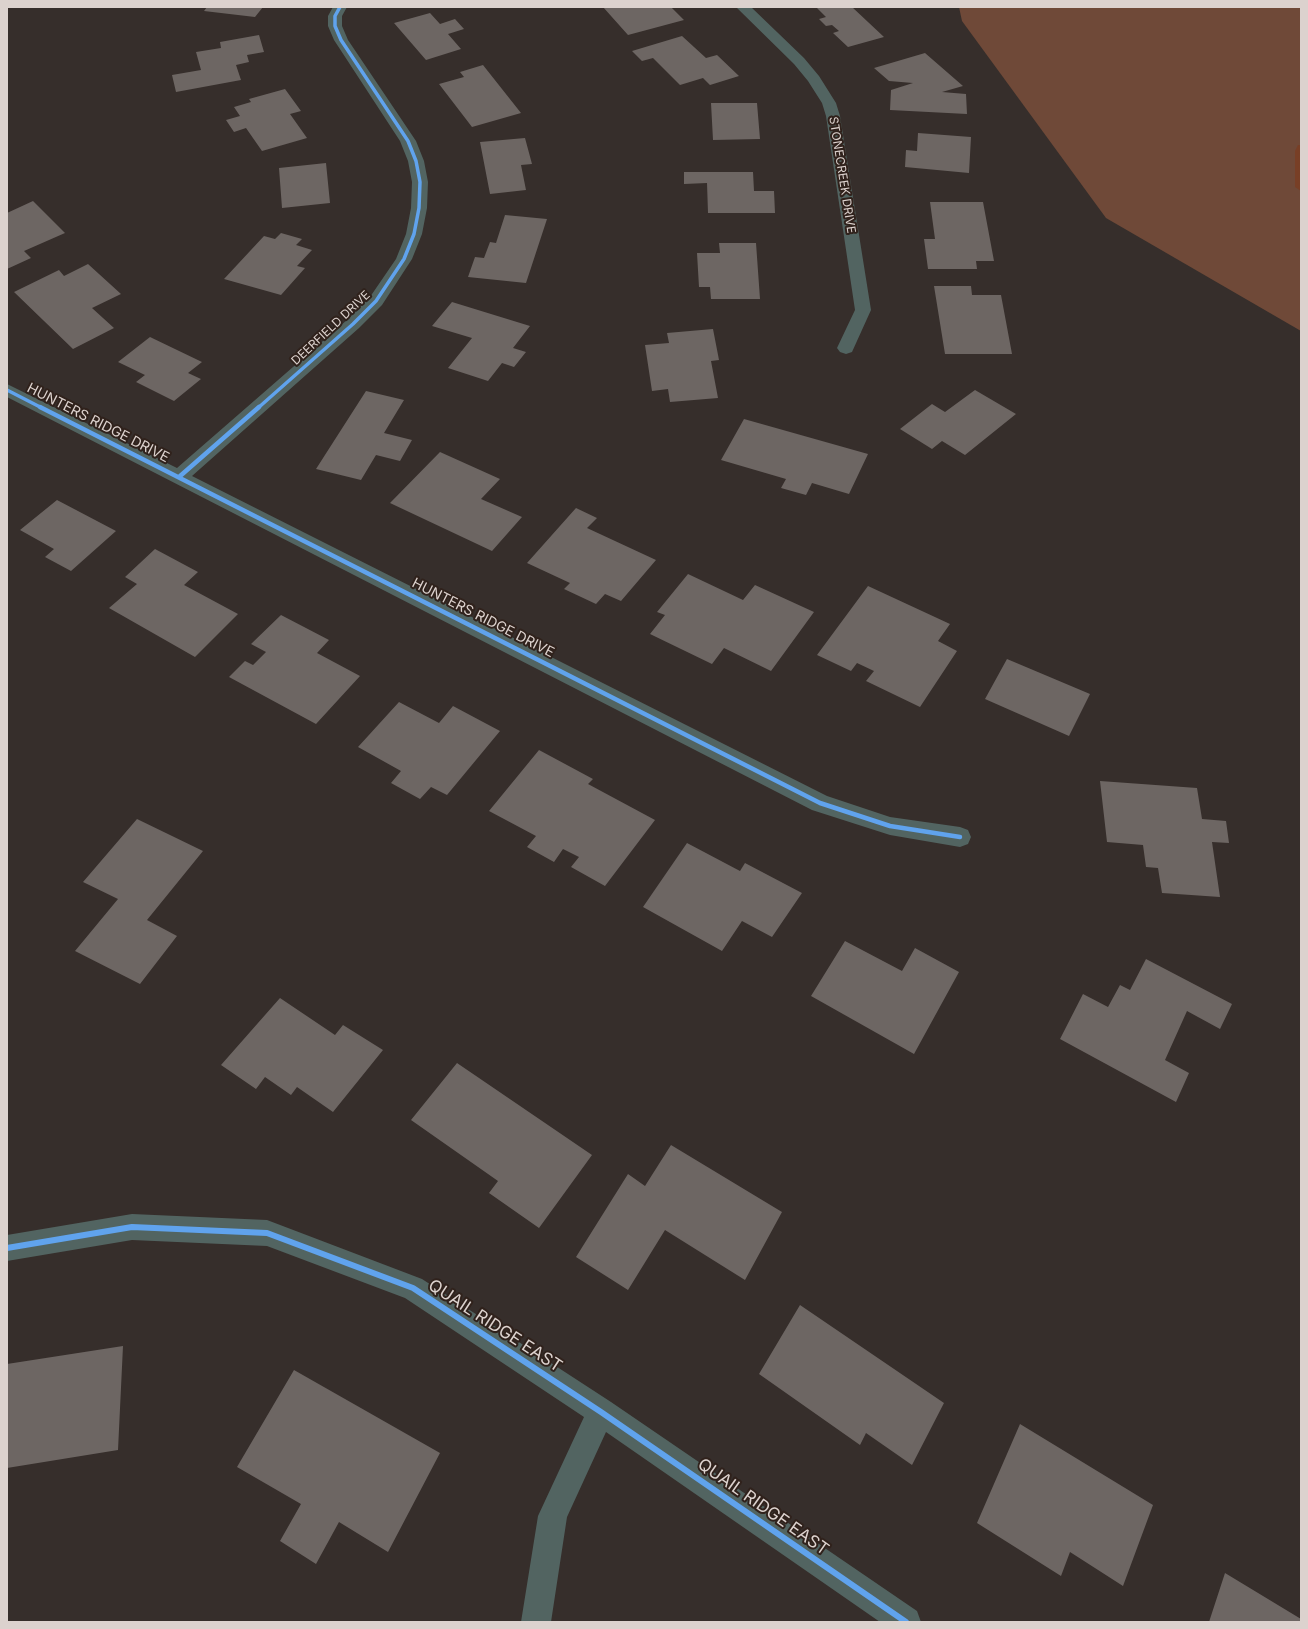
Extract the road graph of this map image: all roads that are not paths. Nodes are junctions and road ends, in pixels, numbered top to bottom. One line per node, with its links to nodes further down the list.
1 (340, 7): 5 (street, DEERFIELD DRIVE)
2 (743, 7): 3 (street, STONECREEK DRIVE)
3 (846, 348)
4 (7, 390): 5 (street, HUNTERS RIDGE DRIVE)
5 (179, 477): 6 (street, HUNTERS RIDGE DRIVE)
6 (960, 837)
7 (7, 1248): 8 (street, QUAIL RIDGE EAST)
8 (601, 1412): 9 (street); 10 (street, QUAIL RIDGE EAST)
9 (536, 1622)
10 (906, 1622)

